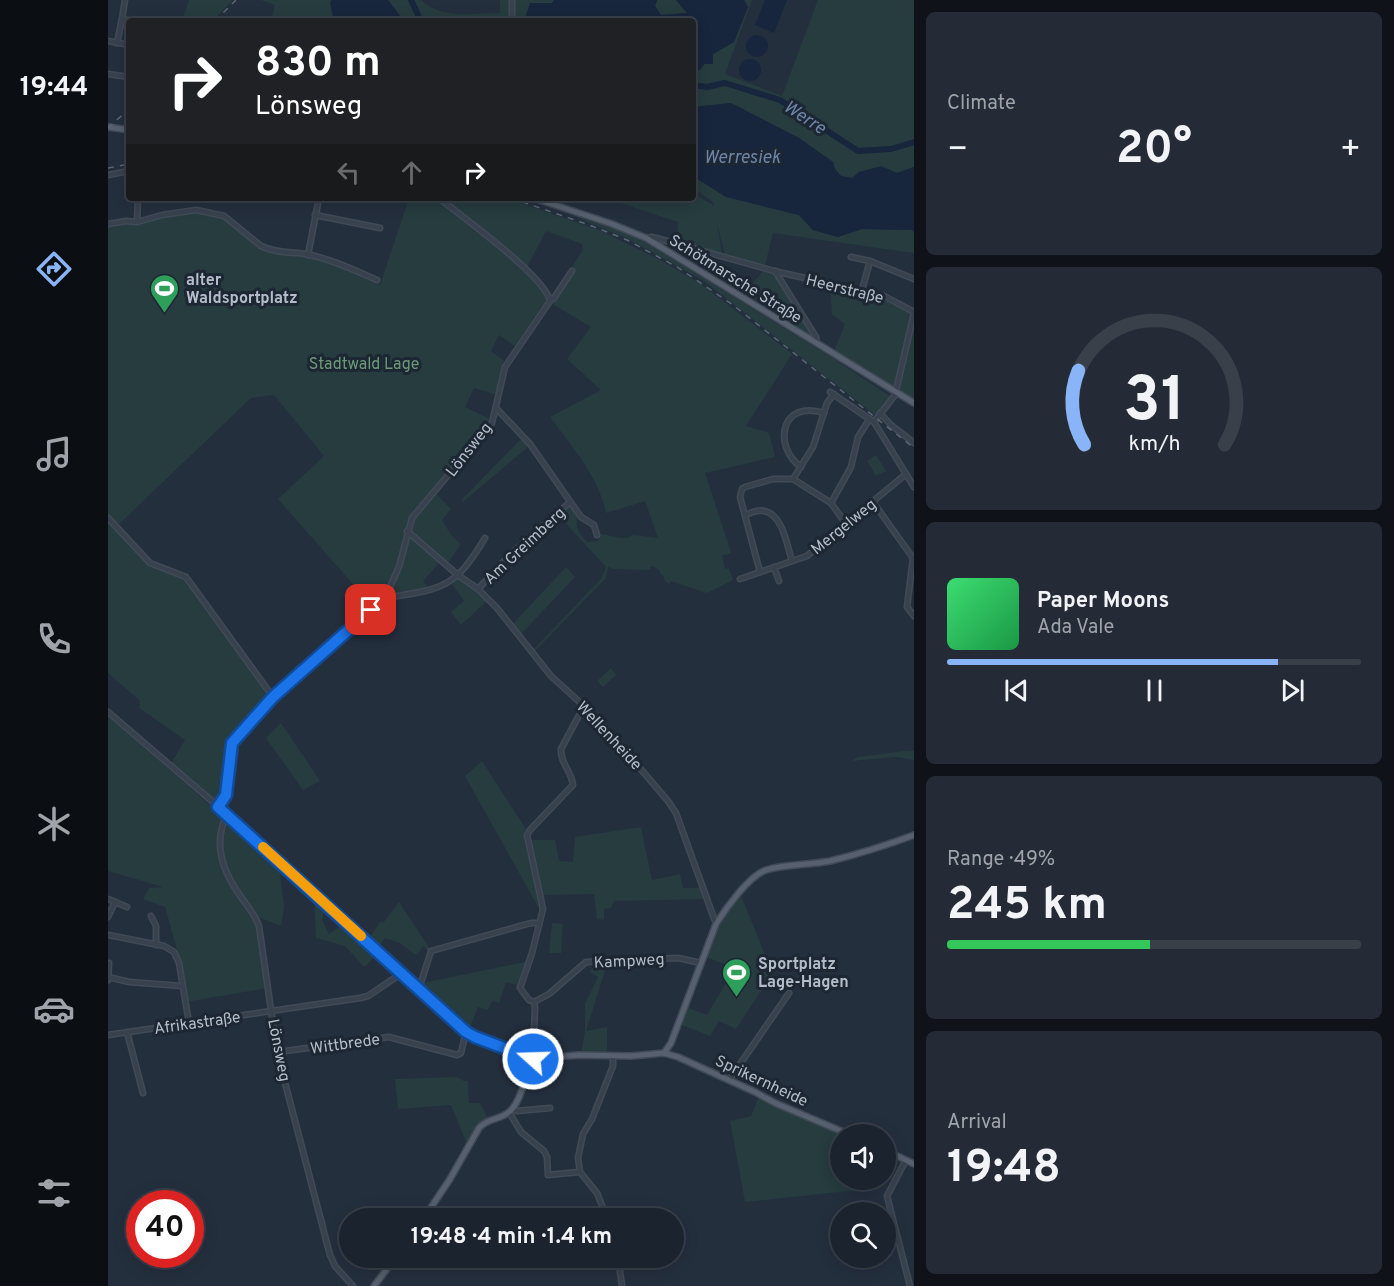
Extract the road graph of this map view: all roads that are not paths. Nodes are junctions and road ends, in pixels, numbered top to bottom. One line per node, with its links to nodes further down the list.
1 (125, 0): 4 (street)
2 (512, 0): 3 (street)
3 (512, 18)
4 (122, 19): 5 (street); 7 (street)
5 (126, 20)
6 (108, 41): 7 (street)
7 (117, 43): 8 (street)
8 (126, 44)
9 (108, 74): 10 (street)
10 (126, 77)
11 (108, 127): 12 (main road)
12 (126, 130)
13 (126, 172): 14 (street)
14 (108, 175)
15 (138, 201): 20 (street)
16 (318, 201): 19 (street)
17 (443, 201): 32 (street)
18 (543, 201): 23 (main road, Schötmarsche Straße)
19 (315, 215): 22 (street); 24 (street)
20 (137, 222): 21 (street); 24 (street)
21 (108, 224)
22 (380, 228)
23 (646, 238): 28 (street, Heerstraße); 34 (main road, Schötmarsche Straße)
24 (308, 255): 30 (street)
25 (850, 257): 26 (street)
26 (870, 261): 29 (street); 31 (street)
27 (572, 271): 32 (street, Lönsweg)
28 (774, 271): 31 (street, Heerstraße); 34 (street, Heerstraße)
29 (914, 279)
30 (377, 280)
31 (862, 290): 33 (street, Heerstraße)
32 (550, 299): 37 (street, Lönsweg)
33 (914, 312): 35 (street)
34 (817, 343): 35 (main road, Schötmarsche Straße)
35 (896, 392): 36 (main road, Schötmarsche Straße); 39 (street)
36 (914, 403)
37 (495, 407): 46 (street, Am Greimberg); 52 (street, Lönsweg)
38 (824, 413): 40 (street); 42 (street); 42 (street)
39 (880, 413): 40 (street); 41 (street)
40 (871, 421): 43 (street); 48 (street)
41 (914, 443)
42 (801, 467): 44 (street)
43 (906, 474): 45 (street); 47 (street, Mergelweg)
44 (793, 479): 48 (street); 49 (street)
45 (914, 487)
46 (570, 501): 53 (street, Am Greimberg); 61 (street, Am Greimberg)
47 (873, 502): 51 (street, Mergelweg); 63 (street)
48 (831, 503): 51 (street)
49 (745, 515): 55 (street); 57 (street)
50 (108, 518): 64 (street)
51 (846, 524): 55 (street, Mergelweg)
52 (407, 531): 58 (street, Wellenheide); 62 (street, Lönsweg)
53 (597, 535)
54 (485, 538): 58 (street)
55 (792, 561): 56 (street, Mergelweg)
56 (774, 567): 57 (street, Mergelweg); 60 (street)
57 (760, 572): 59 (street, Mergelweg)
58 (459, 576): 61 (street, Wellenheide); 62 (street)
59 (740, 579)
60 (778, 581)
61 (478, 589): 65 (street, Wellenheide)
62 (385, 598): 64 (street, Lönsweg)
63 (914, 616)
64 (273, 697): 67 (street, Lönsweg)
65 (584, 706): 75 (street); 76 (street, Wellenheide)
66 (108, 712): 67 (street)
67 (218, 807): 68 (street)
68 (227, 814): 81 (street); 87 (street, Lönsweg)
69 (914, 835): 76 (main road)
70 (108, 899): 71 (street)
71 (115, 902): 72 (street); 74 (street)
72 (127, 907)
73 (151, 916): 78 (street)
74 (108, 917)
75 (538, 923): 84 (street); 86 (street)
76 (716, 924): 80 (main road)
77 (108, 935): 78 (street)
78 (156, 945): 83 (street)
79 (109, 963): 82 (street)
80 (702, 963): 86 (street, Kampweg); 93 (main road)
81 (402, 973): 84 (street); 87 (street, Afrikastraße)
82 (108, 978): 83 (street)
83 (182, 986): 88 (street)
84 (419, 989): 90 (street)
85 (789, 993): 96 (street)
86 (534, 1002): 95 (street)
87 (272, 1011): 88 (street, Afrikastraße); 92 (street, Lönsweg)
88 (189, 1023): 89 (street, Afrikastraße)
89 (127, 1032): 91 (street, Afrikastraße); 97 (street)
90 (466, 1032): 92 (street, Wittbrede); 95 (street)
91 (108, 1035)
92 (277, 1052): 109 (street, Lönsweg)
93 (664, 1053): 94 (main road); 96 (main road, Sprikernheide)
94 (614, 1056): 95 (main road); 104 (street)
95 (533, 1059): 99 (main road)
96 (729, 1080): 100 (main road, Sprikernheide)
97 (143, 1093)
98 (550, 1108): 99 (street)
99 (511, 1111): 104 (street); 105 (main road)
100 (830, 1126)
101 (896, 1155): 102 (main road)
102 (906, 1160): 103 (main road); 112 (street)
103 (914, 1164)
104 (580, 1172): 106 (street)
105 (431, 1208)
106 (603, 1208)
107 (388, 1268): 110 (main road)
108 (620, 1268): 111 (street)
109 (353, 1286)
110 (374, 1286)
111 (622, 1286)
112 (910, 1286)

